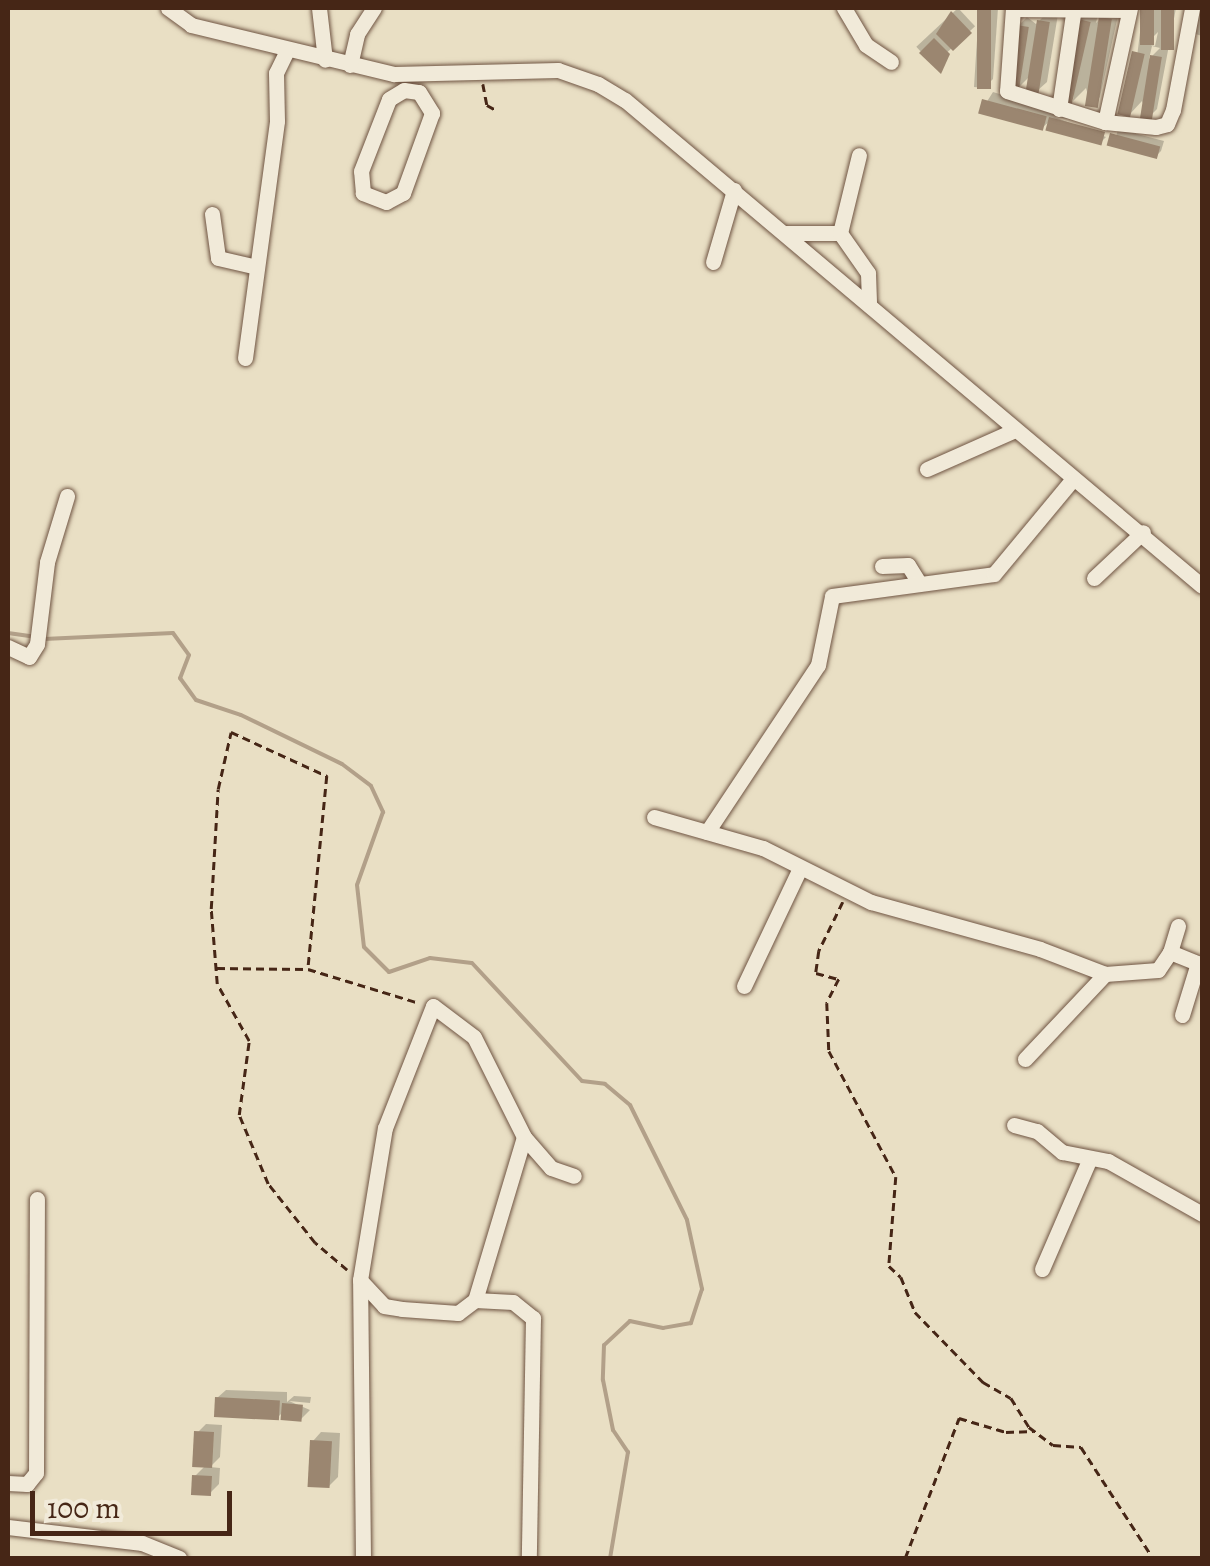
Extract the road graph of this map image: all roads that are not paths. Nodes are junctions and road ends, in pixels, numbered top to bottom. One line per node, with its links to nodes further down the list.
1 (168, 8): 9 (street)
2 (320, 8): 10 (street)
3 (374, 8): 12 (street)
4 (844, 8): 11 (street)
5 (1013, 8): 6 (street); 15 (street)
6 (1074, 8): 8 (street); 15 (street)
7 (1192, 8): 16 (street)
8 (1130, 9): 16 (street)
9 (286, 50): 10 (street); 23 (street)
10 (325, 60): 12 (street)
11 (892, 62)
12 (350, 65): 13 (street)
13 (423, 74): 14 (street); 18 (street)
14 (420, 92): 14 (street)
15 (1059, 109): 16 (street)
16 (1105, 122)
17 (859, 156): 21 (street)
18 (734, 190): 20 (street); 22 (street)
19 (212, 214): 23 (street)
20 (785, 233): 21 (street); 24 (street)
21 (840, 233): 24 (street)
22 (713, 262)
23 (257, 267): 25 (street)
24 (869, 305): 26 (street)
25 (245, 358)
26 (1014, 430): 27 (street); 28 (street)
27 (927, 469)
28 (1072, 480): 30 (street); 33 (street)
29 (66, 496): 35 (street)
30 (1142, 532): 32 (street); 34 (street)
31 (882, 566): 33 (street)
32 (1094, 578)
33 (920, 584): 37 (street)
34 (1202, 586)
35 (8, 647)
36 (654, 817): 37 (street)
37 (706, 832): 38 (street)
38 (800, 868): 42 (street); 43 (street)
39 (1178, 926): 40 (street)
40 (1170, 952): 41 (street); 42 (street)
41 (1200, 964): 44 (street)
42 (1105, 974): 45 (street)
43 (744, 986)
44 (1182, 1015)
45 (1025, 1059)
46 (1014, 1125): 48 (street)
47 (524, 1137): 49 (street); 53 (street); 54 (street)
48 (1090, 1158): 51 (street); 52 (street)
49 (574, 1176)
50 (37, 1199): 55 (street)
51 (1202, 1214)
52 (1042, 1269)
53 (360, 1280): 54 (street); 58 (street)
54 (476, 1300): 59 (street)
55 (8, 1484)
56 (8, 1527): 57 (street)
57 (179, 1558)
58 (363, 1558)
59 (529, 1558)

